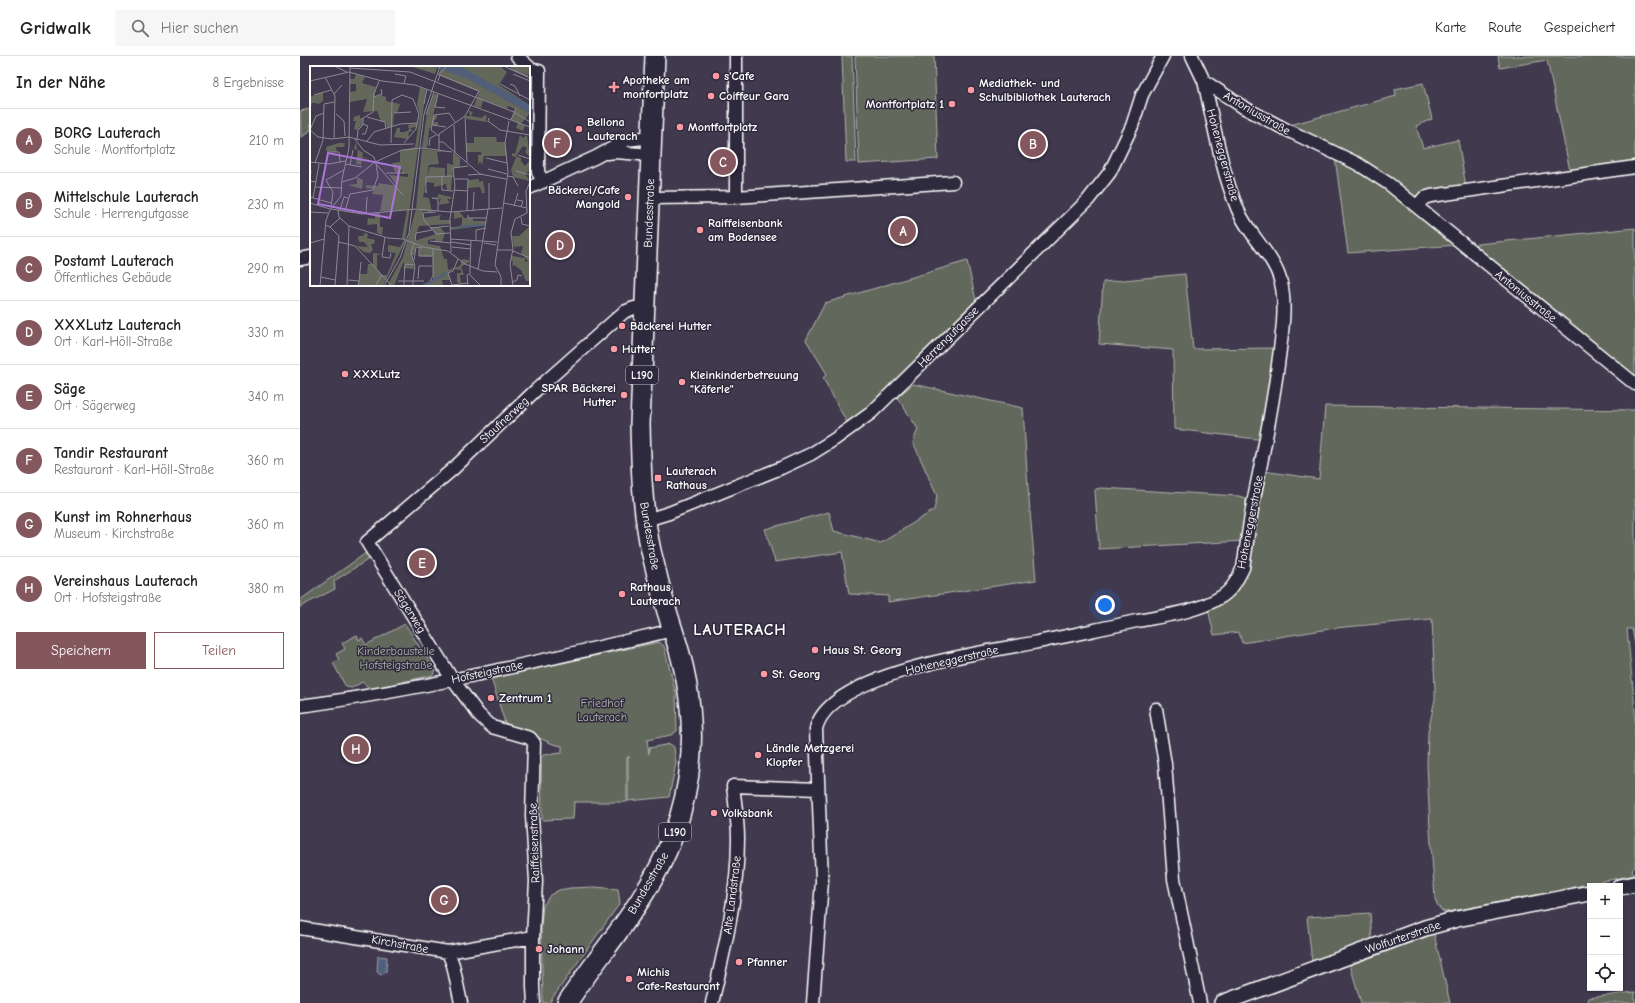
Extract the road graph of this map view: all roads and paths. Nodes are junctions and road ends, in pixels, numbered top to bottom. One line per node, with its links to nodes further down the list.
1 (517, 56): 6 (street)
2 (655, 56): 9 (main road, Bundesstraße / L190)
3 (736, 56): 15 (street)
4 (1163, 56): 22 (street, Herrengutgasse)
5 (1192, 56): 8 (street)
6 (528, 66)
7 (530, 68): 12 (street)
8 (1204, 81): 17 (street, Antoniusstraße); 29 (street, Hoheneggerstraße)
9 (651, 146): 10 (street); 10 (street); 16 (main road, Bundesstraße / L190)
10 (602, 154): 12 (street)
11 (1635, 167): 17 (street)
12 (543, 182): 14 (street)
13 (953, 182): 15 (street)
14 (530, 188)
15 (736, 197): 16 (street)
16 (649, 198): 20 (main road, Bundesstraße / L190)
17 (1417, 206): 21 (street, Antoniusstraße)
18 (310, 257): 19 (street)
19 (300, 259)
20 (644, 309): 22 (main road, Bundesstraße / L190); 23 (street, Staufnerweg)
21 (1635, 384)
22 (646, 520): 24 (main road, Bundesstraße / L190)
23 (367, 542): 25 (street, Sägerweg)
24 (673, 630): 25 (street, Hofsteigstraße); 38 (main road, Bundesstraße / L190)
25 (452, 680): 26 (street, Hofsteigstraße); 28 (street, Sägerweg)
26 (300, 706)
27 (1156, 709): 41 (street)
28 (534, 750): 34 (street, Raiffeisenstraße)
29 (818, 789): 39 (street, Alte Landstraße); 40 (street, Hoheneggerstraße)
30 (1635, 884): 31 (street)
31 (1623, 886)
32 (1587, 894): 42 (street, Wolfurterstraße)
33 (300, 928): 35 (street, Kirchstraße)
34 (533, 936): 35 (street); 37 (street, Raiffeisenstraße)
35 (448, 952): 36 (street)
36 (460, 1003)
37 (534, 1003)
38 (567, 1003)
39 (712, 1003)
40 (813, 1003)
41 (1200, 1003)
42 (1222, 1003)

